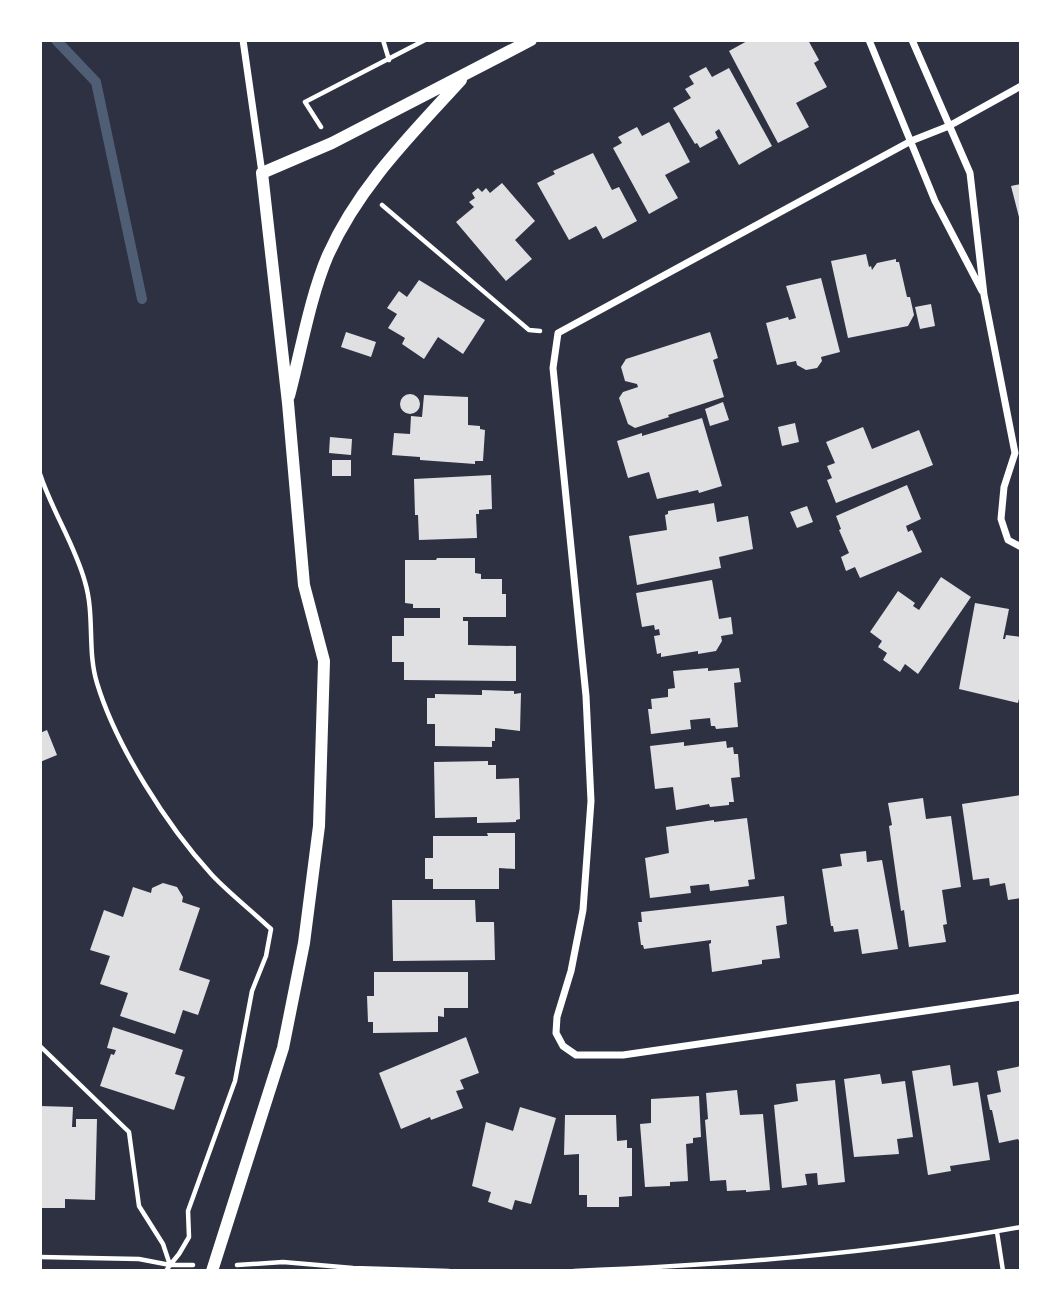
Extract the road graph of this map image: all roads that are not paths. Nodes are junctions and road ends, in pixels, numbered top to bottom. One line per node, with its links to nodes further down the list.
1 (243, 40): 9 (street)
2 (531, 40): 5 (street)
3 (869, 40): 8 (street)
4 (912, 40): 7 (street)
5 (468, 73): 9 (street); 11 (street)
6 (1021, 86): 7 (street)
7 (949, 126): 8 (street); 10 (street)
8 (911, 141): 10 (street); 14 (street)
9 (261, 173): 11 (street)
10 (984, 295): 12 (street)
11 (288, 403): 15 (street)
12 (1018, 455): 13 (street)
13 (1021, 547)
14 (1021, 997)
15 (213, 1268)

